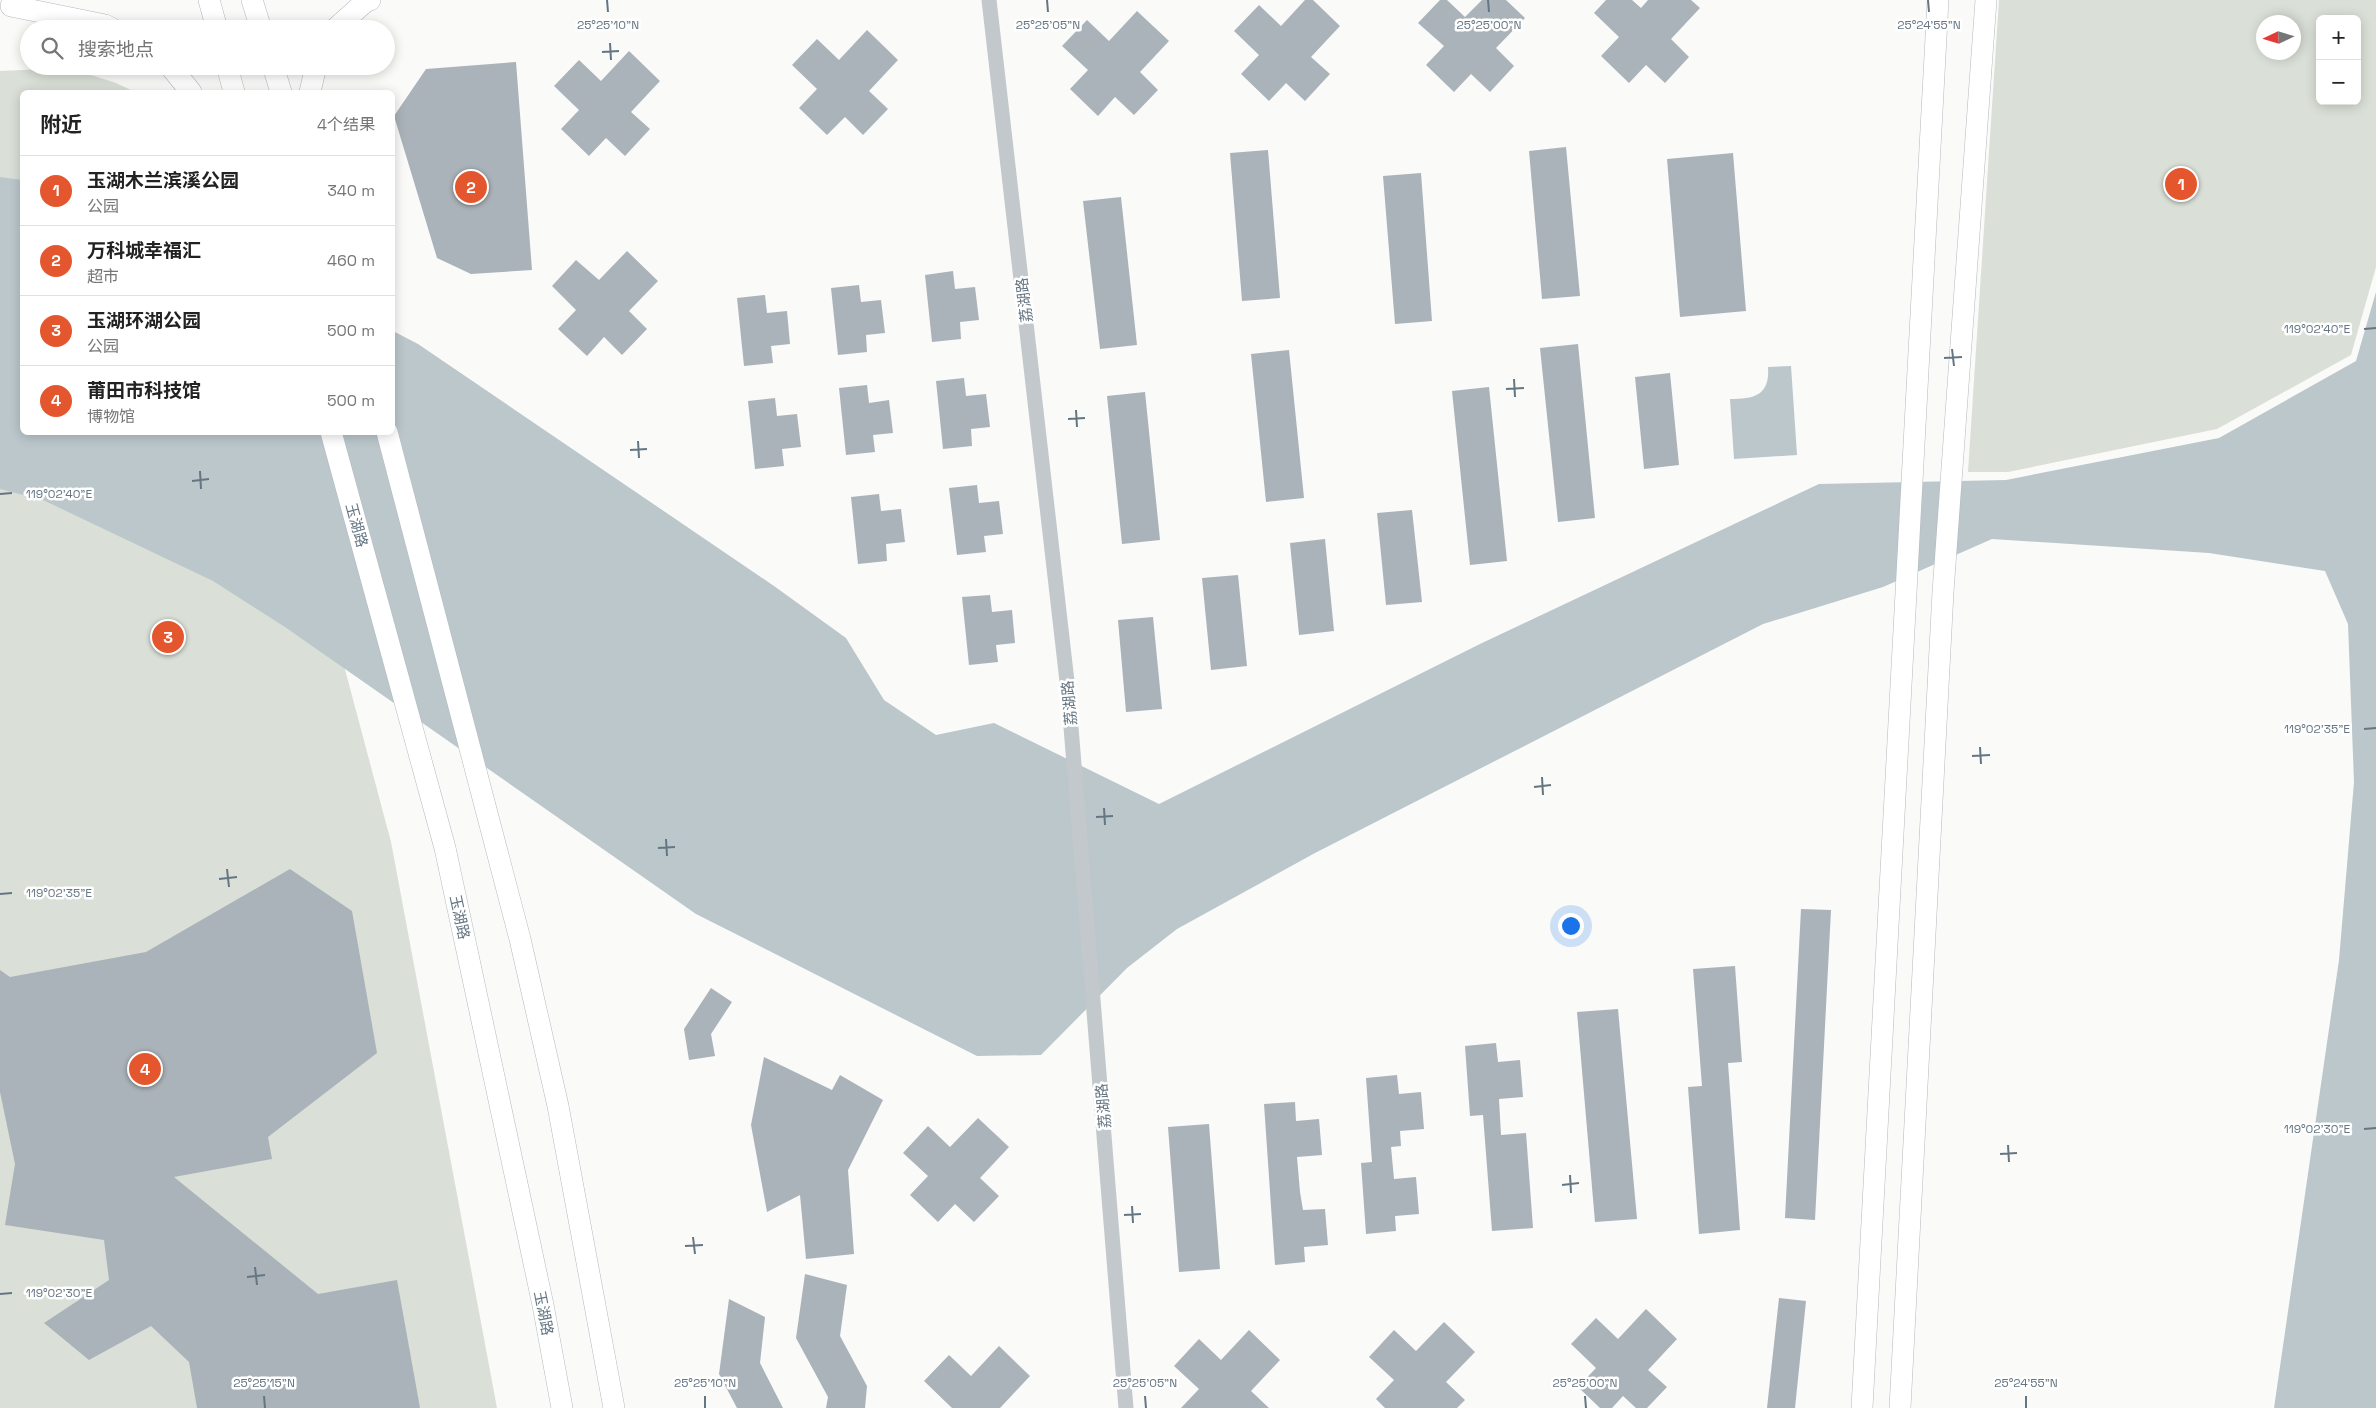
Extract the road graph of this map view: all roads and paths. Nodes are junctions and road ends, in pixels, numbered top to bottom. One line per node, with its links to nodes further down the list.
1 (54, 0): 8 (main road)
2 (209, 0): 10 (main road)
3 (252, 0): 11 (main road)
4 (370, 0): 12 (main road)
5 (989, 0): 25 (street, 荔湖路)
6 (1938, 0): 26 (main road)
7 (1986, 0): 27 (main road)
8 (5, 7): 9 (main road)
9 (78, 20)
10 (215, 20)
11 (258, 20)
12 (344, 20)
13 (177, 75): 17 (main road)
14 (229, 75): 18 (main road)
15 (276, 75): 19 (main road)
16 (314, 75): 20 (main road)
17 (189, 90)
18 (233, 90)
19 (280, 90)
20 (310, 90)
21 (332, 435): 23 (main road, 玉湖路)
22 (388, 435): 24 (main road)
23 (562, 1408)
24 (614, 1408)
25 (1126, 1408)
26 (1862, 1408)
27 (1900, 1408)

